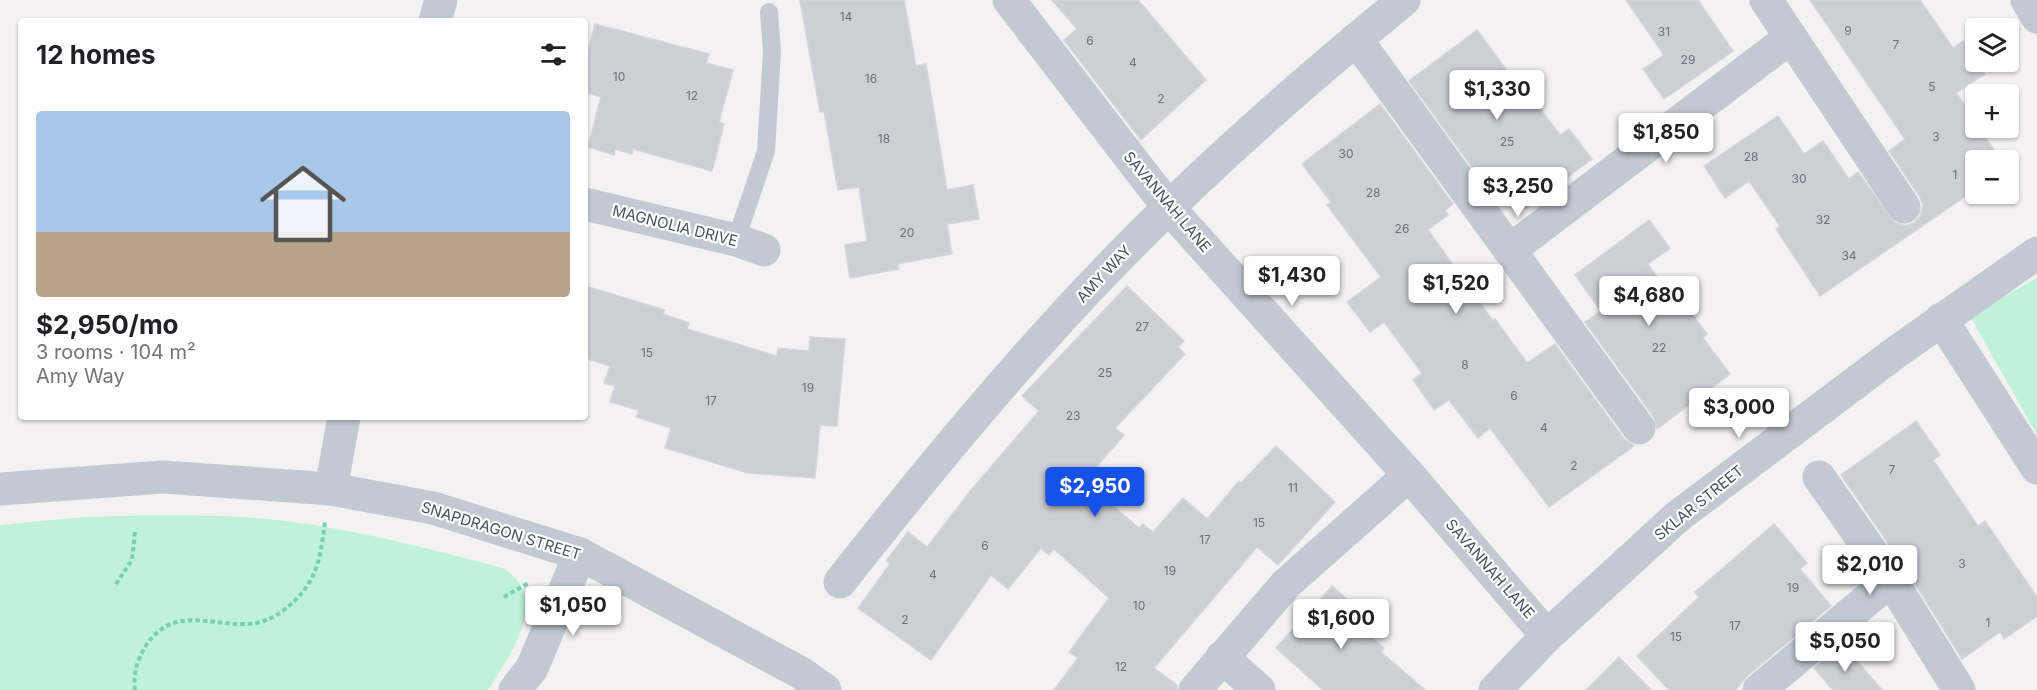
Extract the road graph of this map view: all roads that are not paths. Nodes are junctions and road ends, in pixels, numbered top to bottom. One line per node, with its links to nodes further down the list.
1 (441, 0): 8 (street)
2 (1009, 0): 13 (street, SAVANNAH LANE)
3 (1404, 0): 10 (street, AMY WAY)
4 (1766, 0): 9 (street)
5 (2027, 0): 7 (street)
6 (769, 12): 14 (lane)
7 (2037, 17)
8 (436, 18)
9 (1791, 37): 12 (street); 15 (street)
10 (1356, 39): 13 (street, AMY WAY); 15 (street)
11 (588, 205): 14 (street, MAGNOLIA DRIVE)
12 (1904, 207)
13 (1169, 208): 21 (street, SAVANNAH LANE); 27 (street, AMY WAY)
14 (750, 245)
15 (1510, 250): 19 (street)
16 (2037, 253): 17 (street, SKLAR STREET)
17 (1941, 319): 20 (street); 28 (street, SKLAR STREET)
18 (343, 420): 24 (street)
19 (1639, 428)
20 (2037, 468)
21 (1410, 475): 28 (street, SAVANNAH LANE); 29 (street)
22 (1819, 477): 26 (street)
23 (0, 489): 24 (street, SNAPDRAGON STREET)
24 (331, 489): 25 (street, SNAPDRAGON STREET)
25 (580, 554): 30 (street); 31 (street, SNAPDRAGON STREET)
26 (1891, 580): 35 (street); 36 (street)
27 (840, 582)
28 (1547, 636): 34 (street, SKLAR STREET)
29 (1221, 657): 32 (street); 33 (street)
30 (515, 690)
31 (825, 690)
32 (1195, 690)
33 (1259, 690)
34 (1496, 690)
35 (1759, 690)
36 (1959, 690)

